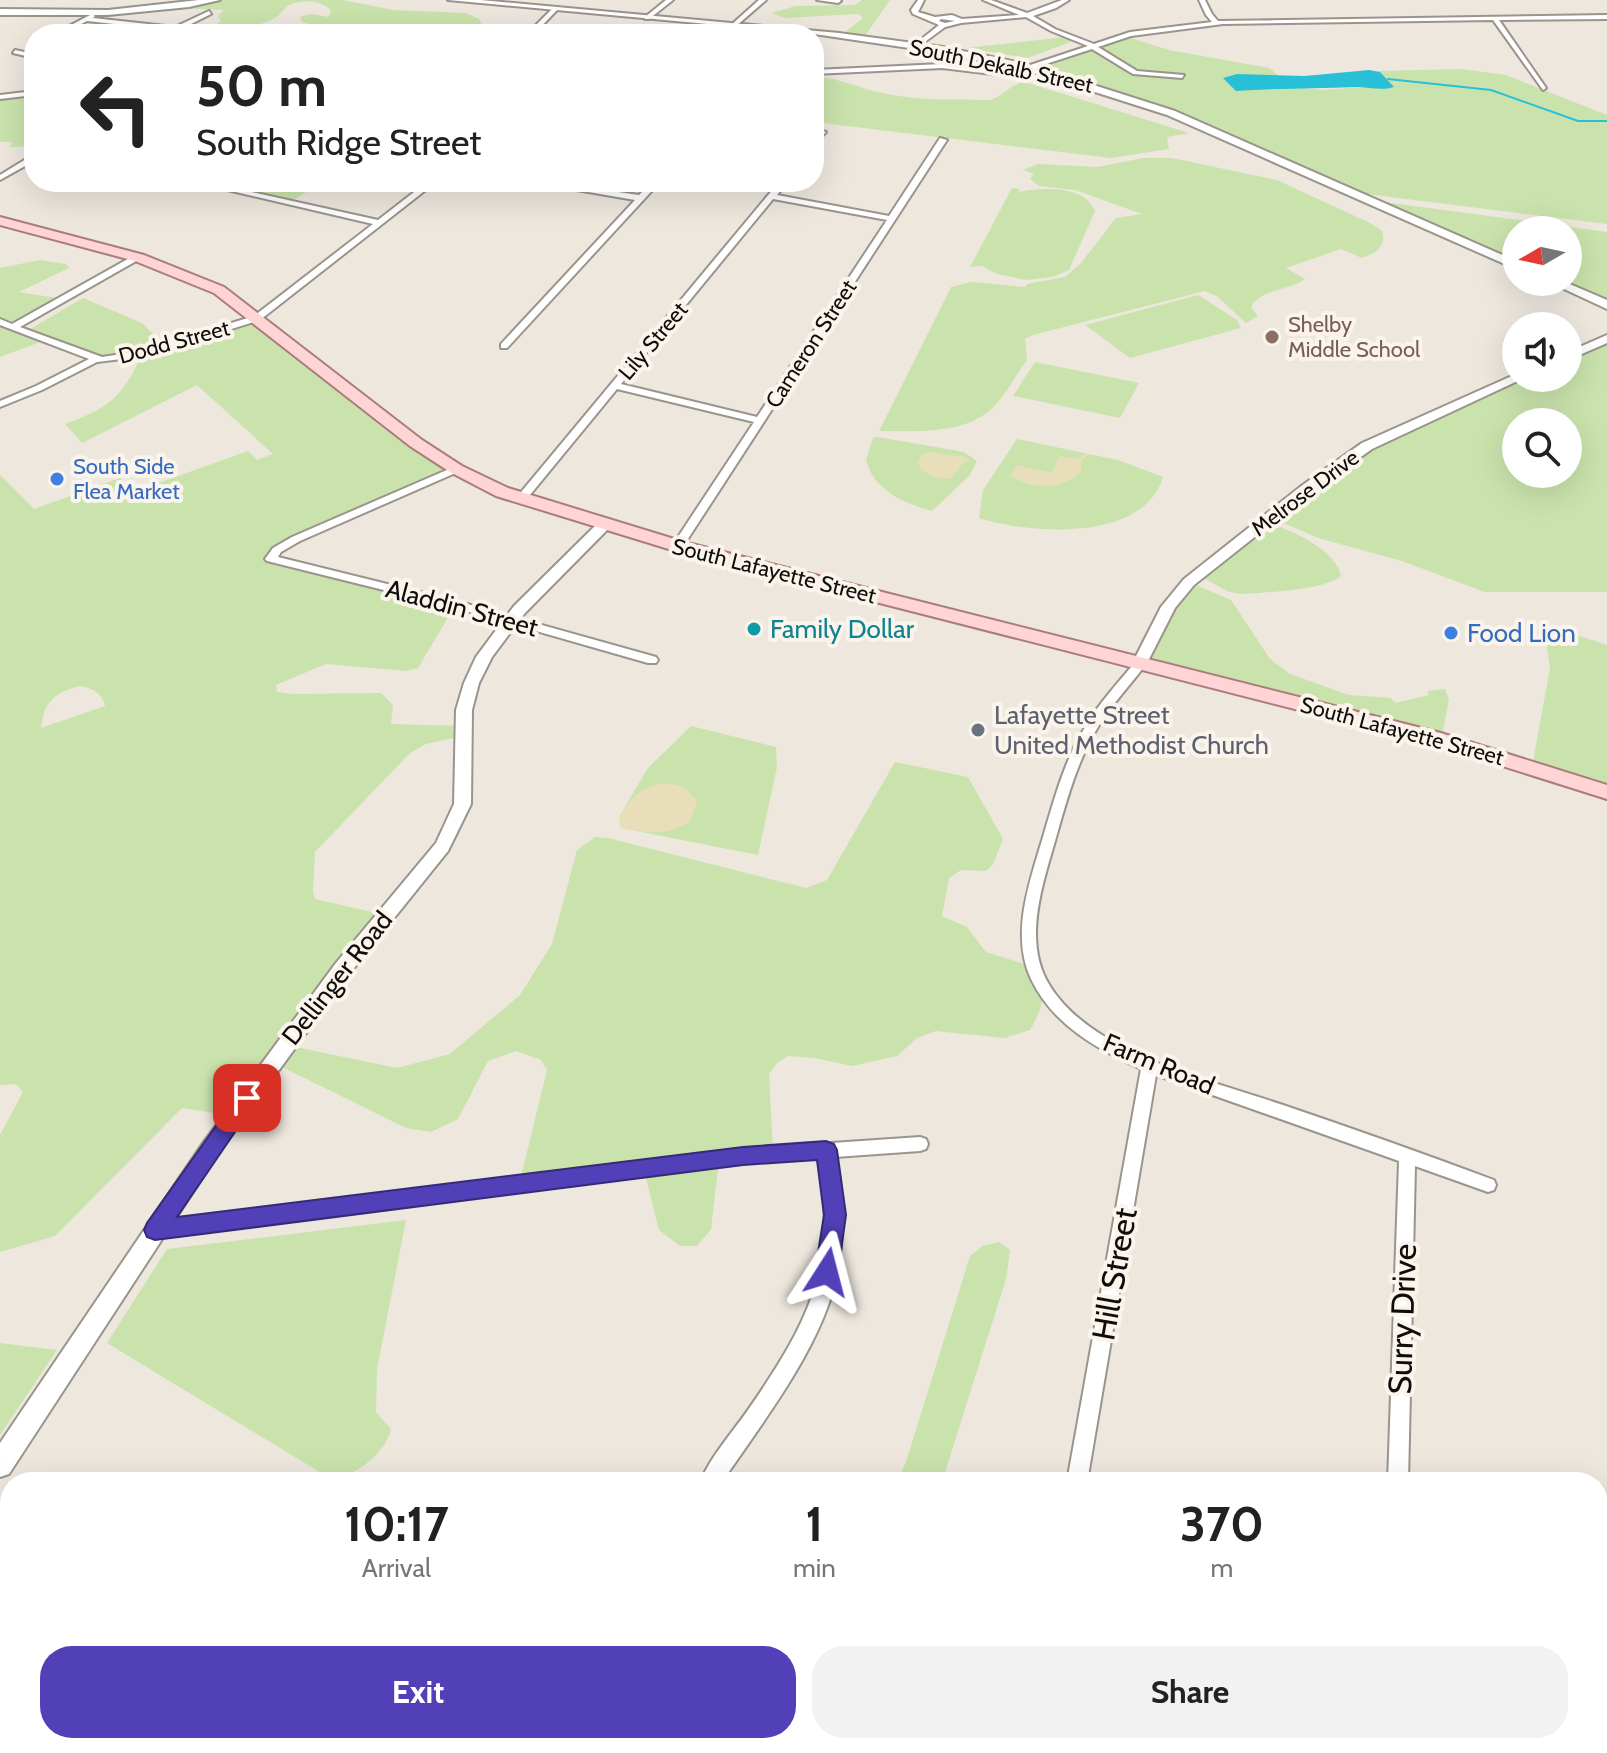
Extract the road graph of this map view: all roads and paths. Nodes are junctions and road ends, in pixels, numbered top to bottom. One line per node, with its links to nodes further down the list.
1 (216, 0): 15 (main road)
2 (452, 0): 11 (main road, South Dekalb Street)
3 (670, 0): 17 (street)
4 (763, 0): 27 (street)
5 (820, 0): 10 (street)
6 (921, 0): 19 (street)
7 (986, 0): 14 (street)
8 (1066, 0): 14 (street)
9 (1202, 0): 21 (street)
10 (838, 1)
11 (555, 9): 17 (main road, South Dekalb Street); 25 (street)
12 (0, 12): 15 (main road)
13 (209, 13): 24 (street)
14 (1027, 15): 20 (street); 30 (street)
15 (90, 17): 22 (street); 23 (street)
16 (1607, 17): 18 (street)
17 (647, 18): 26 (main road, South Dekalb Street)
18 (1494, 18): 21 (street); 35 (street)
19 (934, 19): 20 (street); 28 (street)
20 (961, 21): 28 (street)
21 (1216, 22): 30 (street)
22 (76, 24)
23 (140, 24)
24 (186, 24)
25 (540, 24)
26 (712, 24)
27 (735, 24)
28 (943, 25): 31 (street)
29 (824, 36): 31 (main road, South Dekalb Street)
30 (1091, 45): 32 (street); 34 (street)
31 (916, 46): 32 (main road, South Dekalb Street)
32 (1028, 67): 33 (street); 51 (main road, South Dekalb Street)
33 (824, 72)
34 (1182, 76)
35 (1543, 88)
36 (24, 94): 37 (street)
37 (0, 97)
38 (943, 140): 48 (street, Cameron Street)
39 (24, 164): 40 (street)
40 (1, 177)
41 (241, 192): 50 (street)
42 (419, 192): 50 (street)
43 (601, 192): 47 (street)
44 (647, 192): 47 (street)
45 (775, 192): 46 (street, Lily Street)
46 (772, 196): 48 (street); 64 (street, Lily Street)
47 (641, 198): 60 (street)
48 (892, 219): 66 (street, Cameron Street)
49 (0, 221): 52 (main road, South Lafayette Street)
50 (379, 223): 55 (street)
51 (1502, 259)
52 (139, 260): 55 (main road, South Lafayette Street); 57 (street); 58 (street)
53 (1582, 294): 54 (main road)
54 (1607, 305)
55 (257, 318): 62 (street, Dodd Street); 67 (main road, South Lafayette Street)
56 (0, 322): 57 (street, Dodd Street)
57 (13, 327): 58 (street, Dodd Street)
58 (25, 332): 62 (street, Dodd Street)
59 (1607, 339): 61 (street)
60 (504, 346)
61 (1582, 350)
62 (95, 359): 65 (street)
63 (1502, 385): 73 (street, Melrose Drive)
64 (615, 386): 66 (street); 68 (street, Lily Street)
65 (0, 404)
66 (760, 421): 70 (street, Cameron Street)
67 (456, 469): 68 (main road, South Lafayette Street); 71 (street, Aladdin Street)
68 (521, 499): 69 (main road, South Lafayette Street)
69 (603, 526): 70 (main road, South Lafayette Street); 71 (street, Dellinger Road)
70 (678, 546): 73 (main road, South Lafayette Street)
71 (512, 620): 72 (street, Aladdin Street); 80 (street, Dellinger Road)
72 (652, 660)
73 (1140, 664): 74 (main road, South Lafayette Street); 75 (street, Farm Road)
74 (1607, 792)
75 (1150, 1065): 78 (street, Farm Road); 83 (street, Hill Street)
76 (920, 1144): 77 (street)
77 (826, 1150): 80 (street); 82 (street)
78 (1407, 1156): 79 (street, Farm Road); 84 (street, Surry Drive)
79 (1488, 1185)
80 (155, 1230): 81 (street, Dellinger Road)
81 (0, 1465)
82 (716, 1472)
83 (1079, 1472)
84 (1398, 1472)

